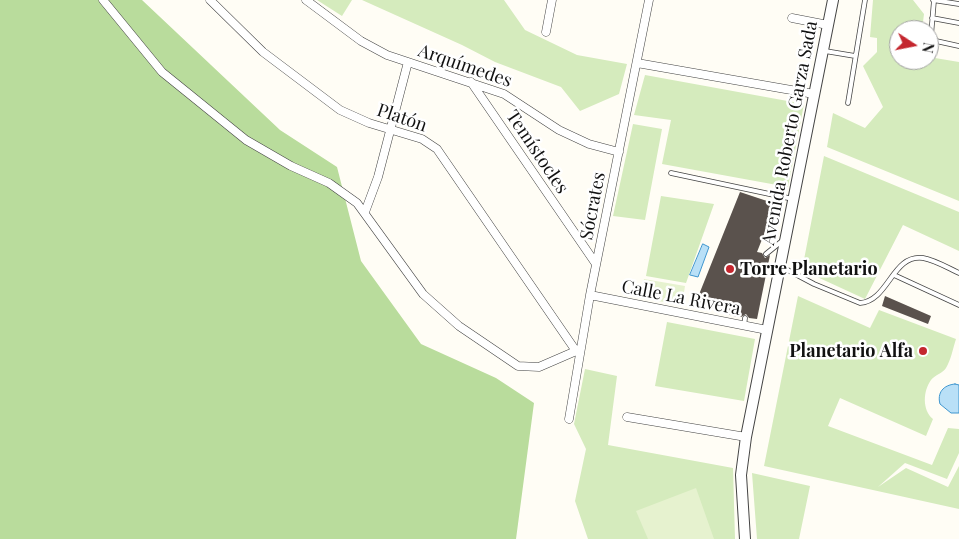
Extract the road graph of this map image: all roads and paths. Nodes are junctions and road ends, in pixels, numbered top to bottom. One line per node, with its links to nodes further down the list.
1 (102, 0): 28 (street)
2 (210, 0): 24 (street, Platón)
3 (306, 0): 19 (street, Arquímedes)
4 (552, 0): 15 (street)
5 (649, 0): 20 (street, Sócrates)
6 (833, 0): 14 (street, Avenida Roberto Garza Sada)
7 (865, 0): 18 (lane)
8 (934, 0): 9 (lane); 12 (lane)
9 (949, 1): 10 (lane)
10 (959, 4)
11 (792, 18): 14 (street)
12 (932, 18): 13 (lane); 16 (lane)
13 (959, 23)
14 (828, 25): 17 (street, Avenida Roberto Garza Sada)
15 (546, 32)
16 (959, 46)
17 (823, 51): 18 (lane); 22 (street, Avenida Roberto Garza Sada)
18 (855, 56): 23 (lane)
19 (408, 62): 21 (street, Arquímedes); 24 (street)
20 (637, 63): 22 (street); 25 (street, Sócrates)
21 (471, 82): 25 (street, Arquímedes); 31 (street, Temístocles)
22 (814, 94): 27 (street, Avenida Roberto Garza Sada)
23 (848, 103)
24 (391, 128): 28 (street); 38 (street, Platón)
25 (619, 152): 31 (street, Sócrates)
26 (671, 173): 27 (lane)
27 (793, 199): 29 (street, Avenida Roberto Garza Sada)
28 (365, 212): 38 (street)
29 (785, 241): 30 (lane); 32 (street, Avenida Roberto Garza Sada)
30 (766, 254)
31 (596, 264): 35 (street, Sócrates)
32 (780, 266): 34 (lane); 37 (street, Avenida Roberto Garza Sada)
33 (959, 273): 34 (lane)
34 (894, 275): 36 (lane)
35 (590, 296): 37 (street, Calle La Rivera); 38 (street, Sócrates)
36 (959, 305)
37 (767, 330): 41 (street, Avenida Roberto Garza Sada)
38 (578, 351): 40 (street, Sócrates)
39 (627, 417): 41 (street)
40 (569, 419)
41 (746, 437): 42 (street, Avenida Roberto Garza Sada)
42 (745, 539)

